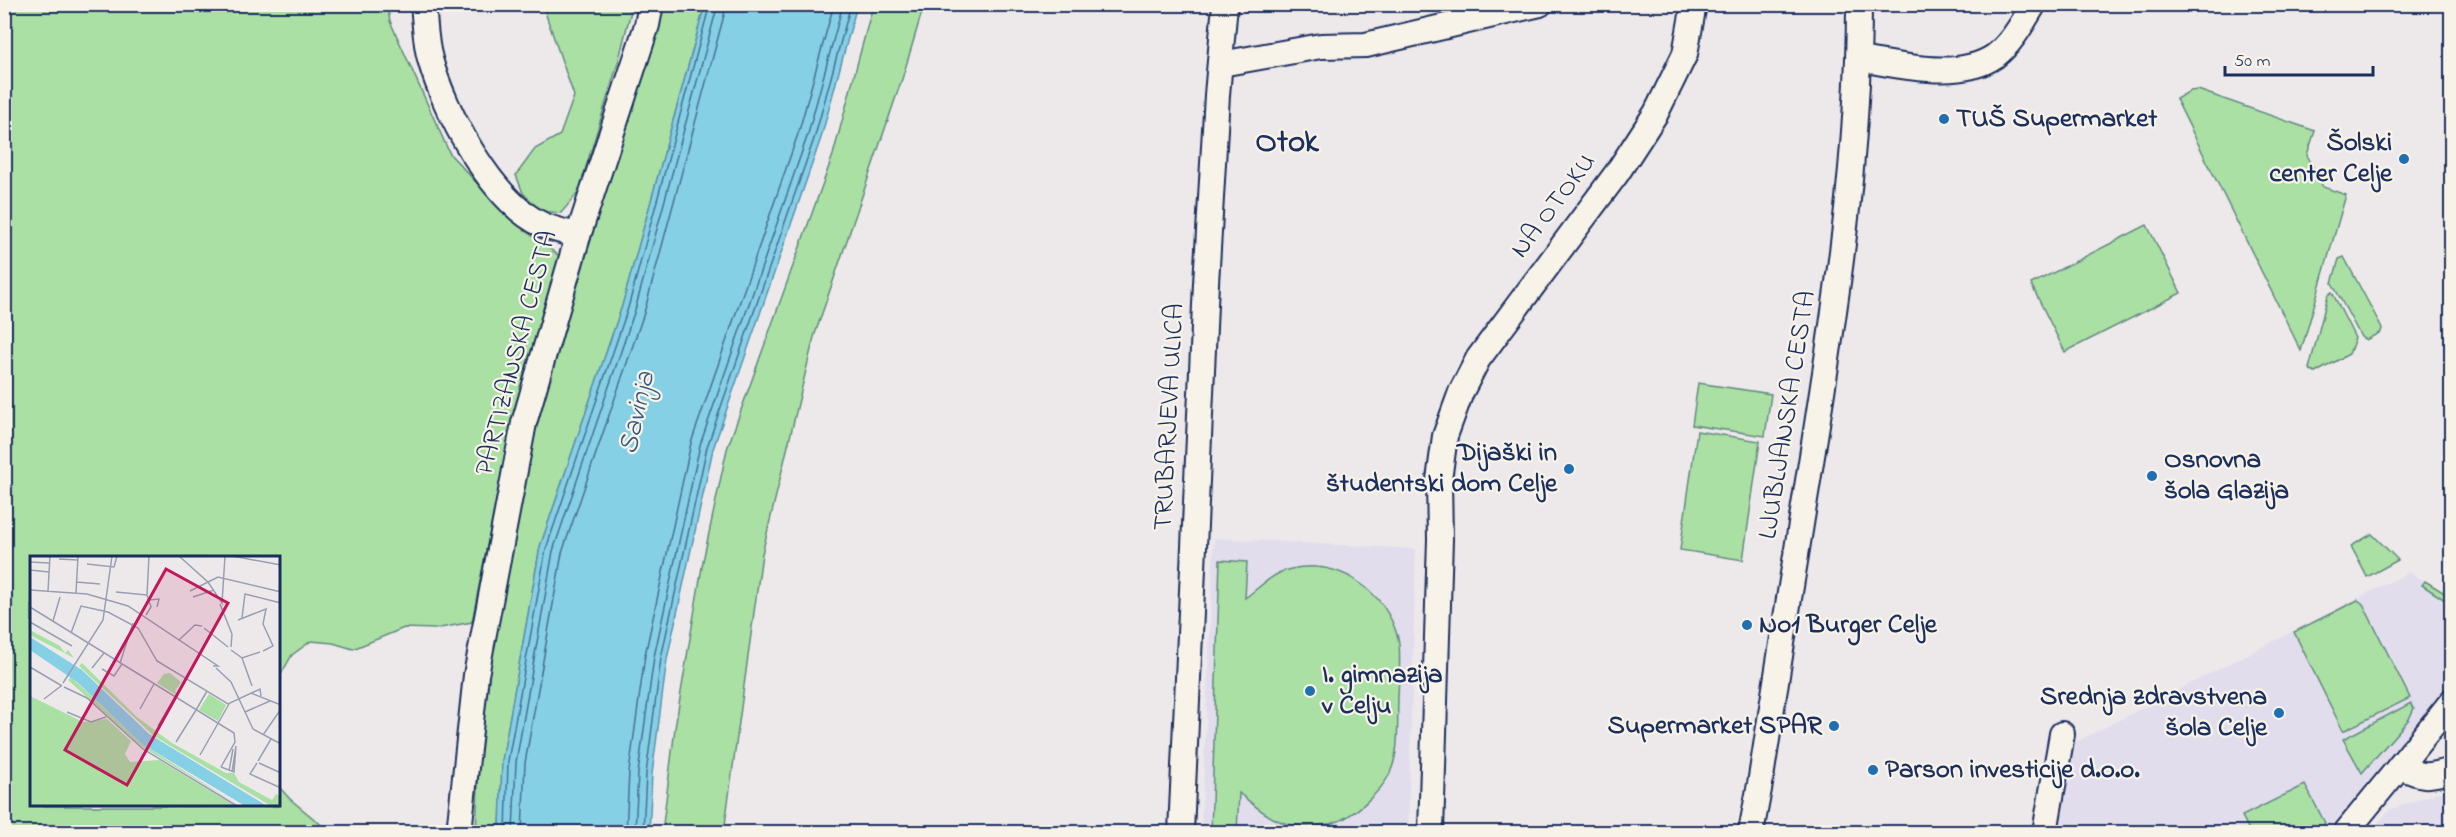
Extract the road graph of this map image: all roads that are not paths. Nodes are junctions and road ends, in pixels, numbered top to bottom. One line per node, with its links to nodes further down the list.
1 (423, 4): 10 (street)
2 (651, 4): 10 (street, PARTIZANSKA CESTA)
3 (1225, 4): 9 (street, TRUBARJEVA ULICA)
4 (1540, 4): 9 (street)
5 (1695, 4): 17 (street, NA OTOKU)
6 (1859, 4): 8 (street, LJUBLJANSKA CESTA)
7 (2034, 4): 8 (street)
8 (1859, 59): 18 (street, LJUBLJANSKA CESTA)
9 (1221, 64): 16 (street, TRUBARJEVA ULICA)
10 (578, 236): 15 (street, PARTIZANSKA CESTA)
11 (2451, 701): 13 (street)
12 (2061, 734): 19 (street)
13 (2400, 766): 14 (street); 20 (street)
14 (2451, 770)
15 (459, 832)
16 (1181, 832)
17 (1431, 832)
18 (1751, 832)
19 (2045, 832)
20 (2346, 832)

